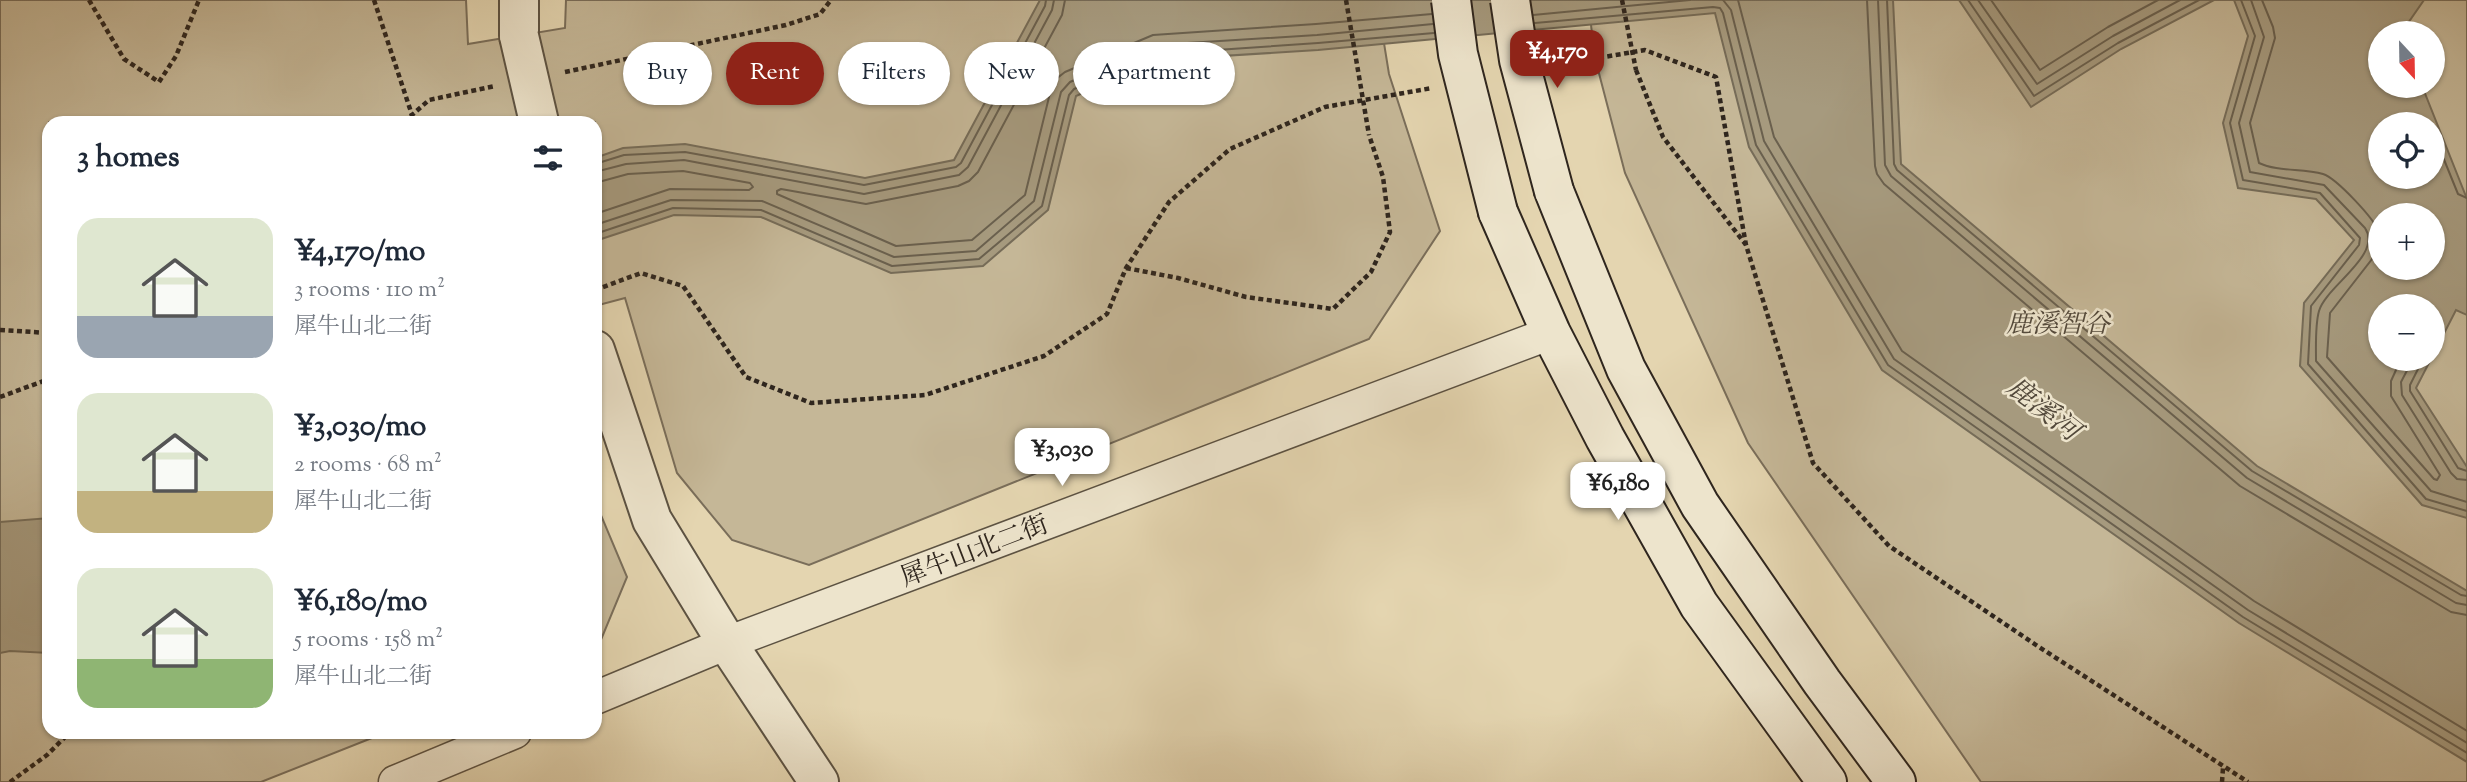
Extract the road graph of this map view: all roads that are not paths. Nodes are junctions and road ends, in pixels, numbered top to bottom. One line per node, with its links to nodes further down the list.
1 (1451, 0): 5 (main road, bridge)
2 (1510, 0): 13 (main road, bridge)
3 (519, 18): 4 (main road, bridge)
4 (537, 116)
5 (1551, 333): 7 (street, 犀牛山北二街); 12 (main road)
6 (602, 372): 7 (main road)
7 (727, 643): 8 (street, 犀牛山北二街); 11 (main road)
8 (602, 695)
9 (498, 739): 10 (street)
10 (395, 782)
11 (819, 782)
12 (1827, 782)
13 (1896, 782)

